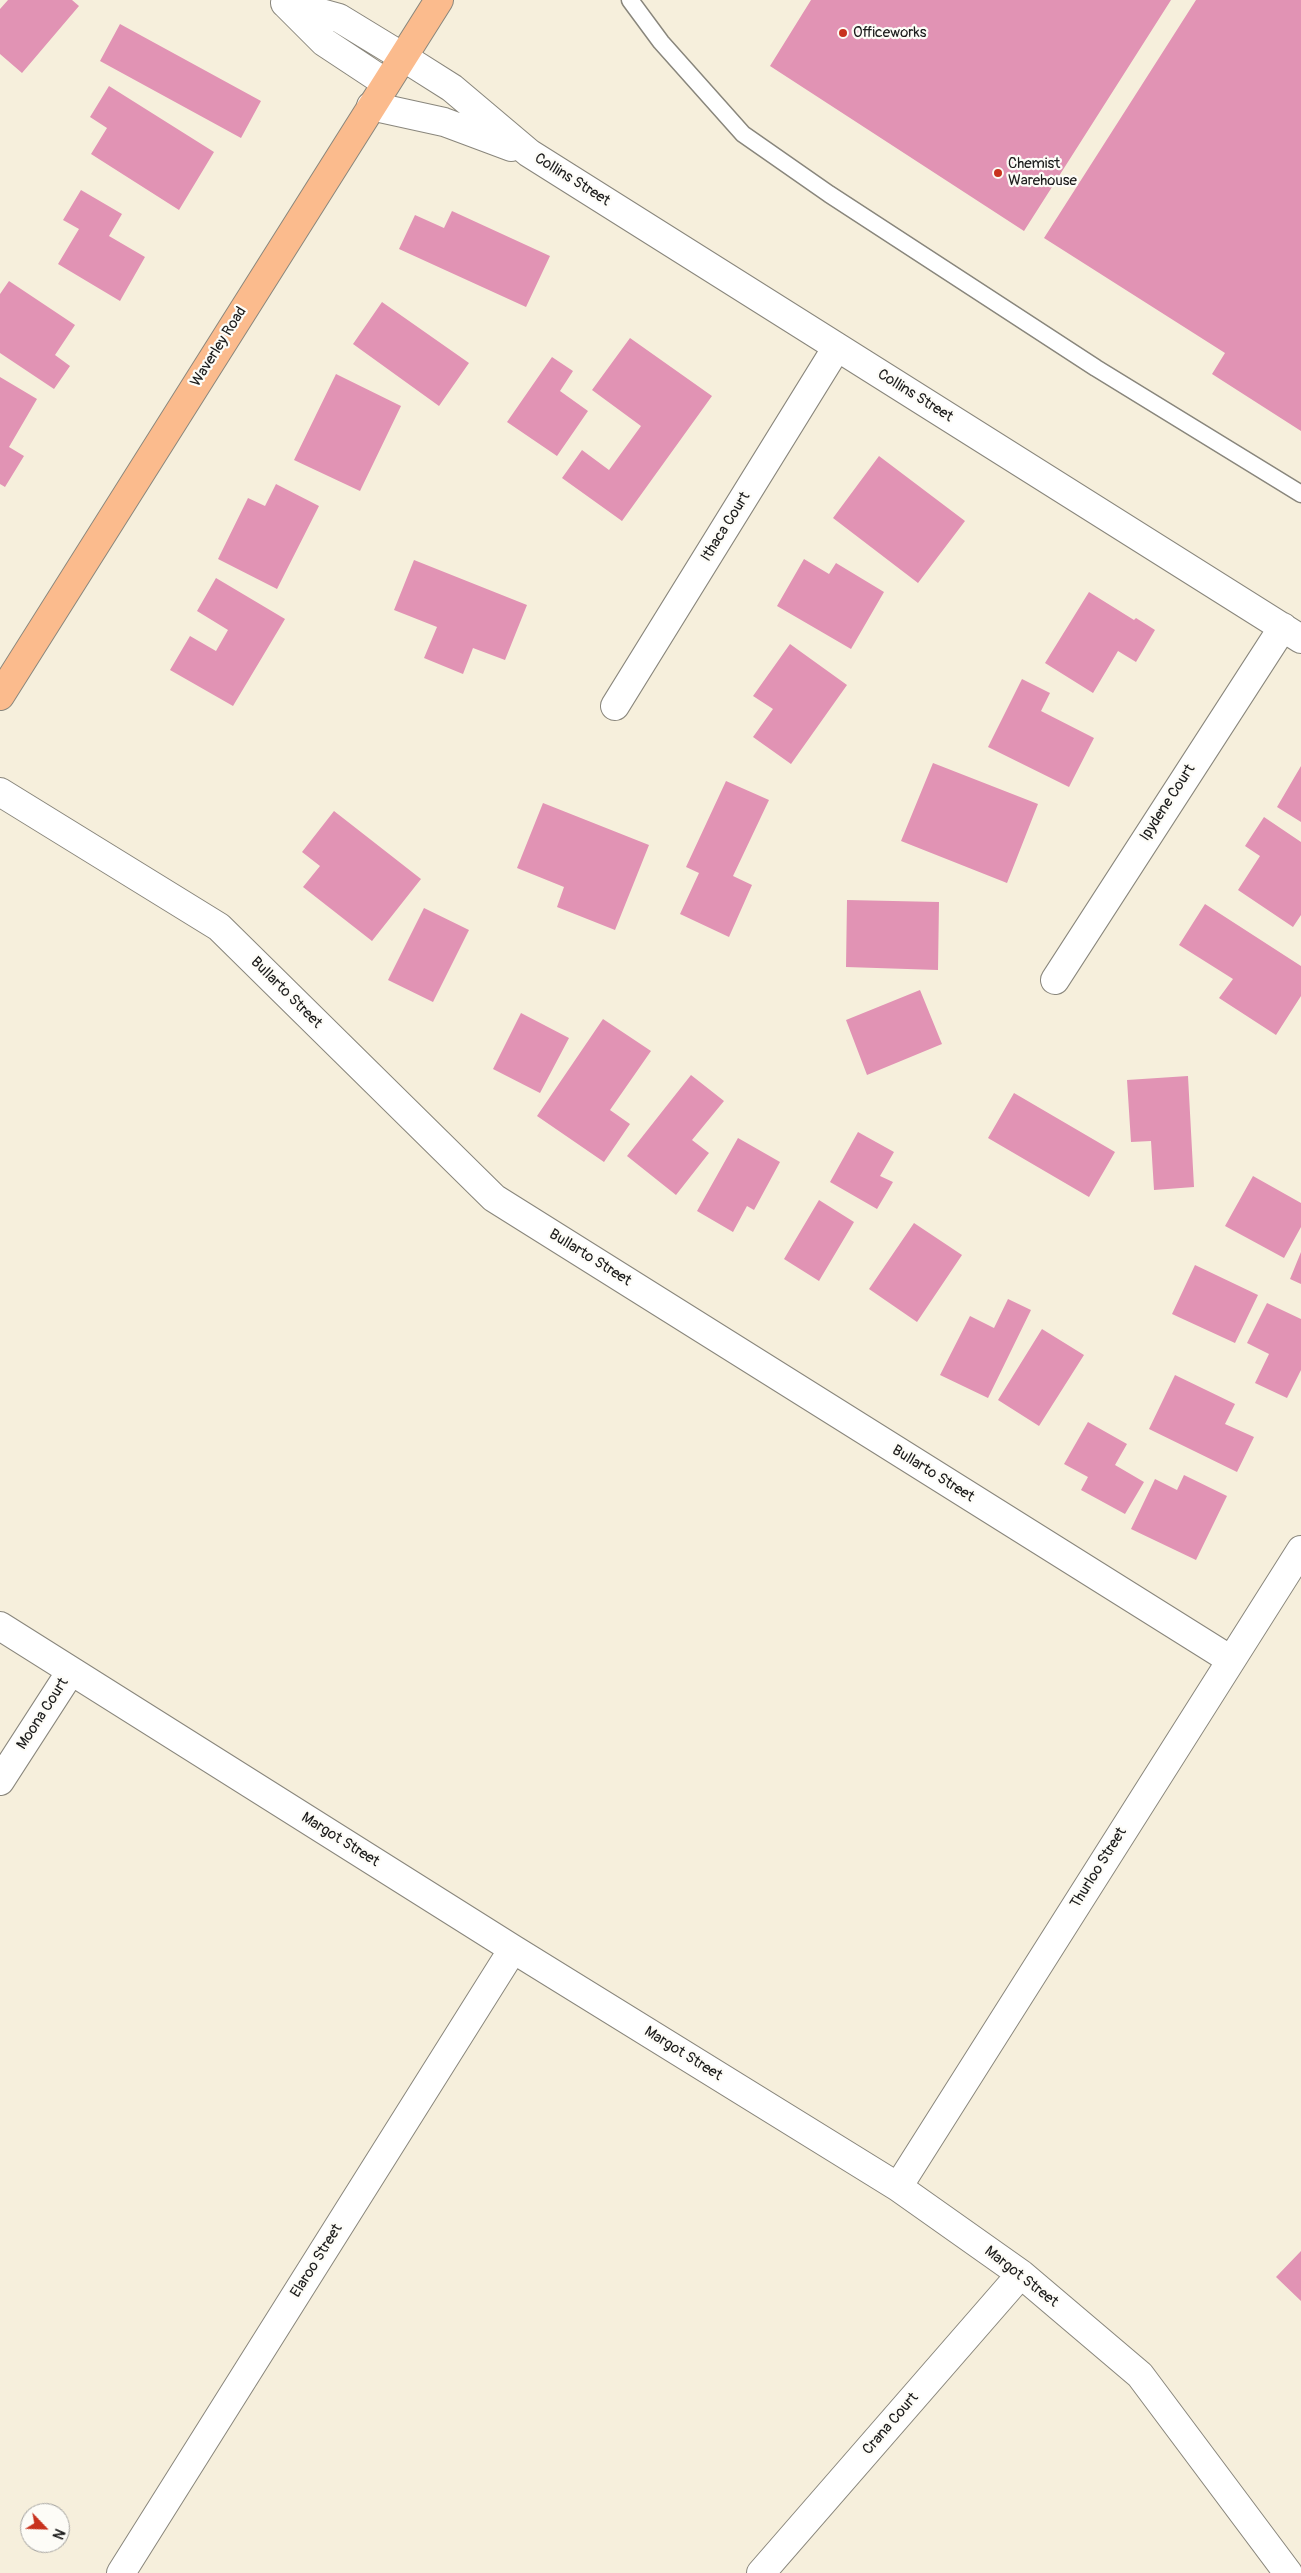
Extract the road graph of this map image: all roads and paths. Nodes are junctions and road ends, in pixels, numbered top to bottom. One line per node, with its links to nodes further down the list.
1 (440, 0): 4 (main road, Waverley Road)
2 (630, 0): 9 (lane)
3 (282, 2): 4 (street, Collins Street); 5 (street)
4 (404, 57): 5 (main road, Waverley Road); 7 (street, Collins Street)
5 (386, 83): 6 (main road, Waverley Road)
6 (370, 106): 7 (street, Collins Street); 11 (main road, Waverley Road)
7 (529, 153): 8 (street, Collins Street)
8 (837, 347): 10 (street, Collins Street); 12 (street, Ithaca Court)
9 (1301, 494)
10 (1292, 633): 14 (street, Ipydene Court)
11 (0, 696)
12 (614, 706)
13 (0, 792): 17 (street, Bullarto Street)
14 (1055, 980)
15 (1301, 1550): 17 (street, Thurloo Street)
16 (0, 1626): 18 (street, Margot Street)
17 (1231, 1660): 21 (street, Thurloo Street)
18 (71, 1671): 19 (street, Moona Court); 20 (street, Margot Street)
19 (0, 1781)
20 (513, 1949): 21 (street, Margot Street); 23 (street, Elaroo Street)
21 (898, 2187): 22 (street, Margot Street)
22 (1021, 2274): 24 (street, Crana Court); 25 (street, Margot Street)
23 (122, 2573)
24 (761, 2573)
25 (1288, 2573)

